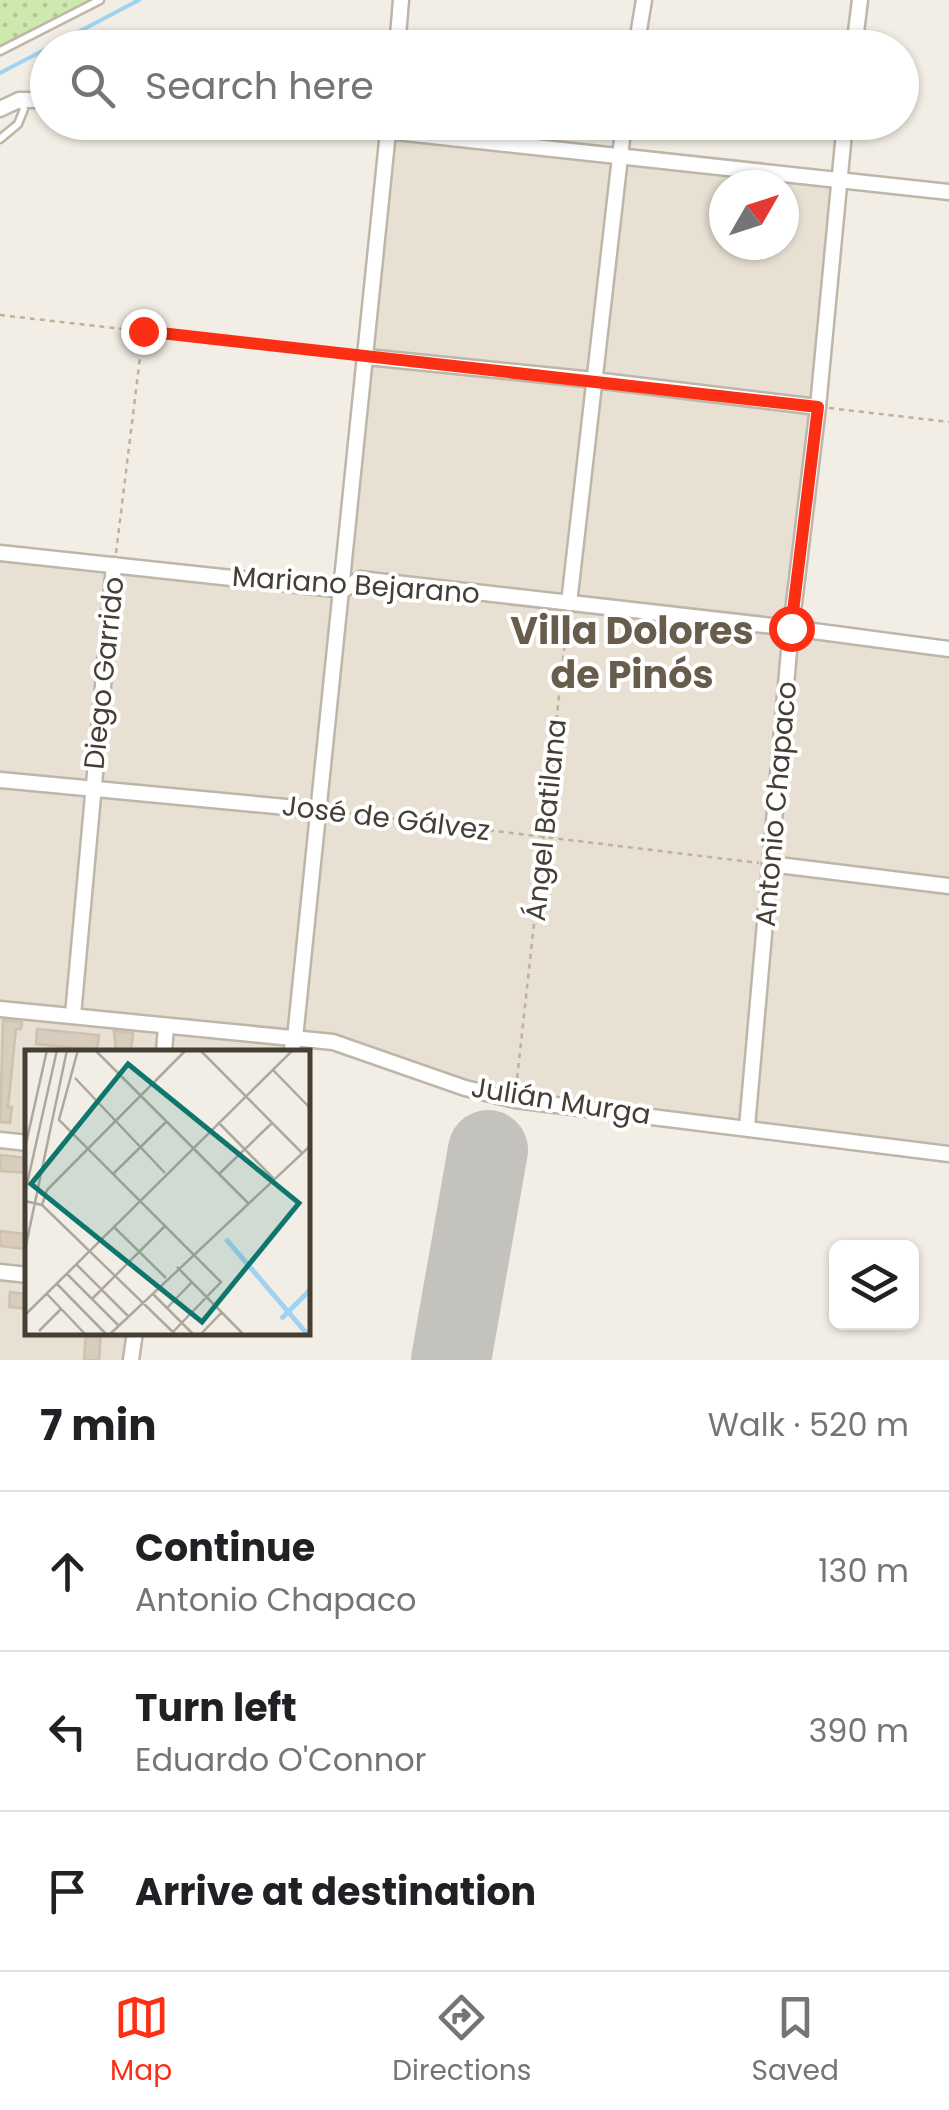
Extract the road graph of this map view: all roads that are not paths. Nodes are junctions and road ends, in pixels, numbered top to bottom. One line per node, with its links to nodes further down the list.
1 (100, 0): 5 (lane)
2 (402, 0): 6 (street)
3 (644, 0): 7 (street)
4 (860, 0): 8 (street)
5 (41, 30)
6 (398, 30)
7 (639, 30)
8 (856, 30)
9 (30, 36): 10 (lane)
10 (0, 51)
11 (19, 100): 12 (street); 13 (street); 14 (lane)
12 (30, 100)
13 (0, 109)
14 (0, 138)
15 (388, 140): 22 (street)
16 (493, 140): 19 (street)
17 (621, 140): 19 (street)
18 (843, 140): 20 (street, Antonio Chapaco)
19 (619, 157): 20 (street); 23 (street)
20 (838, 179): 21 (street); 24 (street, Antonio Chapaco)
21 (949, 192)
22 (366, 357): 23 (street); 27 (street)
23 (594, 380): 24 (street); 28 (street)
24 (818, 407): 29 (street, Antonio Chapaco)
25 (0, 553): 26 (street, Mariano Bejarano)
26 (114, 565): 27 (street, Mariano Bejarano); 32 (street, Diego Garrido)
27 (344, 590): 28 (street, Mariano Bejarano); 33 (street)
28 (569, 603): 29 (street, Mariano Bejarano)
29 (791, 628): 30 (street, Mariano Bejarano); 34 (street, Antonio Chapaco)
30 (949, 649)
31 (0, 780): 32 (street, José de Gálvez)
32 (92, 788): 33 (street, José de Gálvez); 37 (street, Diego Garrido)
33 (318, 810): 39 (street)
34 (770, 864): 35 (street); 41 (street, Antonio Chapaco)
35 (949, 886)
36 (0, 1009): 37 (street, Julián Murga)
37 (73, 1015): 38 (street, Julián Murga)
38 (166, 1027): 39 (street, Julián Murga); 40 (street)
39 (293, 1045): 41 (street, Julián Murga)
40 (164, 1050)
41 (747, 1127): 44 (street, Julián Murga)
42 (0, 1140): 43 (street)
43 (25, 1144)
44 (949, 1154)
45 (0, 1272): 46 (street)
46 (25, 1275)
47 (135, 1335): 48 (street)
48 (132, 1360)

